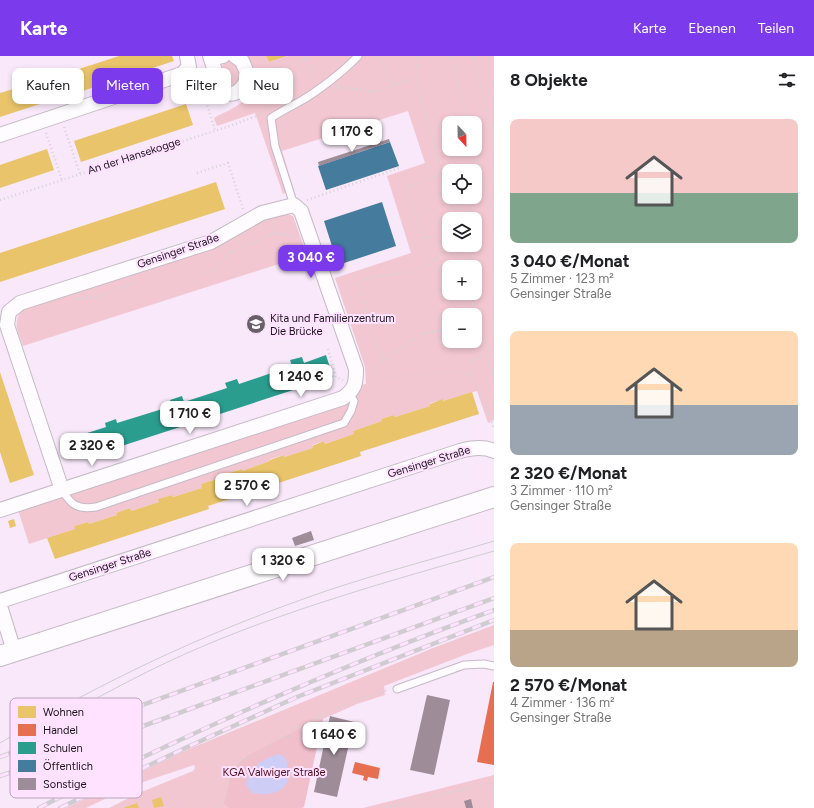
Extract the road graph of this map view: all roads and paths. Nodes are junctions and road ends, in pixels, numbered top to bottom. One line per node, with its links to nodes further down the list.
1 (236, 56): 8 (street)
2 (311, 56): 9 (path)
3 (358, 56): 12 (lane)
4 (378, 56): 13 (path)
5 (418, 56): 11 (path)
6 (450, 56): 16 (path)
7 (473, 56): 20 (path)
8 (214, 57)
9 (306, 58): 14 (path); 18 (path, An der Hansekogge)
10 (188, 61): 15 (street); 18 (path)
11 (416, 77): 13 (path); 25 (path)
12 (328, 81): 13 (path); 14 (lane)
13 (392, 87)
14 (317, 90): 28 (lane)
15 (60, 115): 17 (street); 24 (path)
16 (466, 116)
17 (42, 121): 19 (street); 26 (path)
18 (215, 130): 24 (path, An der Hansekogge)
19 (0, 135)
20 (494, 145)
21 (477, 156): 29 (path)
22 (399, 168): 28 (path)
23 (197, 173): 30 (path)
24 (80, 174): 26 (path, An der Hansekogge)
25 (442, 174): 31 (path)
26 (62, 180): 27 (path, An der Hansekogge)
27 (0, 200)
28 (294, 205): 30 (street, Gensinger Straße); 32 (street)
29 (494, 219)
30 (247, 221): 50 (street, Gensinger Straße)
31 (442, 232)
32 (311, 240): 34 (path); 37 (street)
33 (443, 252): 36 (path)
34 (150, 274)
35 (137, 280): 38 (path)
36 (359, 283): 37 (path); 43 (path)
37 (327, 287): 47 (street)
38 (71, 300)
39 (482, 327): 42 (path)
40 (442, 330): 43 (path)
41 (328, 349): 47 (path)
42 (486, 356): 44 (path); 45 (path)
43 (383, 360): 46 (path)
44 (472, 376): 46 (path); 48 (path)
45 (494, 379)
46 (373, 380): 47 (path)
47 (353, 387): 50 (street); 50 (lane)
48 (494, 429)
49 (494, 452): 53 (street, Gensinger Straße)
50 (62, 490): 52 (street)
51 (494, 497): 55 (street)
52 (0, 510)
53 (0, 601)
54 (0, 606): 55 (street)
55 (7, 653)
56 (494, 666): 57 (lane)
57 (397, 689): 62 (path)
58 (494, 782): 59 (path)
59 (490, 783): 60 (path); 61 (path)
60 (494, 798)
61 (410, 802): 63 (path); 64 (path)
62 (217, 808)
63 (386, 808)
64 (411, 808)

